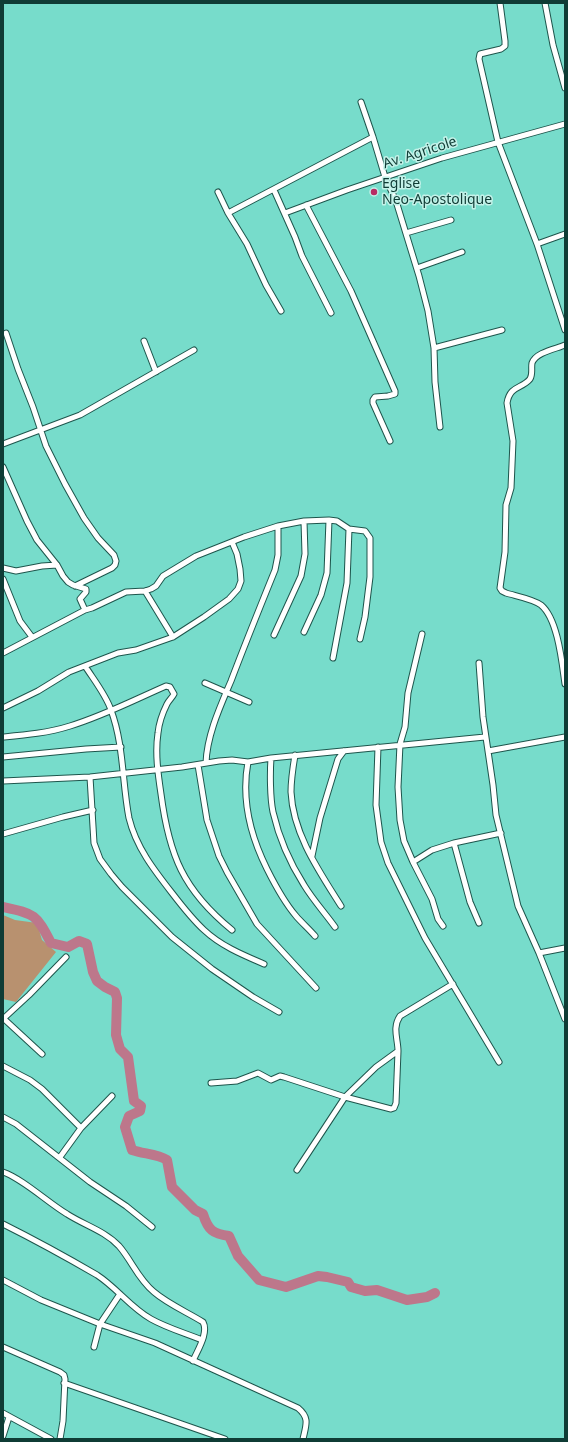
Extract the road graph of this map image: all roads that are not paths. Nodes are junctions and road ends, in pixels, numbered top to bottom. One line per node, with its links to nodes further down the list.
1 (500, 3): 7 (street)
2 (546, 3): 3 (street)
3 (565, 88)
4 (361, 102): 6 (street)
5 (565, 124): 7 (street, Av. Agricole)
6 (373, 137): 8 (street); 9 (street)
7 (498, 142): 8 (street, Av. Agricole); 17 (street)
8 (385, 177): 11 (street, Av. Agricole); 15 (street)
9 (274, 190): 12 (street); 13 (street)
10 (218, 192): 12 (street)
11 (306, 205): 13 (street, Av. Agricole); 33 (street)
12 (228, 213): 20 (street)
13 (285, 213): 21 (street)
14 (451, 220): 15 (street)
15 (406, 233): 19 (street)
16 (565, 234): 17 (street)
17 (538, 244): 22 (street)
18 (462, 252): 19 (street)
19 (417, 268): 28 (street)
20 (281, 311)
21 (331, 313)
22 (563, 316): 24 (street)
23 (502, 330): 28 (street)
24 (565, 330)
25 (6, 333): 32 (street)
26 (144, 341): 30 (street)
27 (565, 345): 58 (street)
28 (434, 348): 31 (street)
29 (194, 350): 30 (street)
30 (156, 372): 32 (street)
31 (440, 427)
32 (40, 431): 34 (street); 44 (street)
33 (390, 441)
34 (3, 444)
35 (3, 467): 41 (street)
36 (329, 520): 37 (street); 39 (street); 47 (street)
37 (304, 521): 38 (street); 49 (street)
38 (278, 526): 40 (street); 59 (street)
39 (349, 529): 52 (street); 54 (street)
40 (232, 542): 45 (street); 50 (street)
41 (57, 565): 42 (street); 44 (street)
42 (3, 568)
43 (3, 579): 51 (street)
44 (75, 586): 46 (street)
45 (145, 591): 46 (street); 50 (street)
46 (84, 610): 51 (street)
47 (304, 632)
48 (422, 634): 66 (street)
49 (274, 635)
50 (174, 636): 56 (street)
51 (32, 637): 53 (street)
52 (360, 639)
53 (3, 653)
54 (333, 658)
55 (479, 663): 64 (street)
56 (86, 666): 61 (street); 62 (street)
57 (205, 683): 59 (street)
58 (565, 684)
59 (226, 692): 60 (street); 75 (street)
60 (249, 702)
61 (3, 708)
62 (112, 711): 63 (street); 67 (street); 77 (street)
63 (3, 737)
64 (486, 737): 66 (street); 70 (street)
65 (565, 737): 70 (street)
66 (400, 744): 68 (street); 86 (street)
67 (120, 747): 72 (street); 78 (street)
68 (378, 747): 69 (street); 97 (street)
69 (344, 751): 71 (street); 85 (street)
70 (488, 751): 82 (street)
71 (295, 755): 73 (street); 85 (street)
72 (3, 757)
73 (271, 758): 74 (street); 90 (street)
74 (248, 762): 75 (street); 92 (street)
75 (206, 763): 76 (street)
76 (198, 765): 77 (street); 98 (street)
77 (158, 770): 78 (street); 91 (street)
78 (124, 773): 79 (street); 96 (street)
79 (90, 777): 80 (street); 81 (street)
80 (3, 781)
81 (93, 810): 83 (street); 99 (street)
82 (501, 833): 84 (street); 94 (street)
83 (3, 834)
84 (454, 842): 86 (street); 88 (street)
85 (312, 857): 87 (street)
86 (413, 862): 89 (street)
87 (340, 906)
88 (479, 923)
89 (443, 926)
90 (335, 927)
91 (232, 930)
92 (315, 936)
93 (565, 948): 94 (street)
94 (539, 953): 101 (street)
95 (66, 957): 100 (street)
96 (264, 964)
97 (453, 984): 102 (street); 104 (street)
98 (316, 988)
99 (279, 1012)
100 (3, 1018): 103 (street)
101 (565, 1019)
102 (398, 1051): 108 (street); 108 (street)
103 (42, 1054)
104 (499, 1062)
105 (3, 1066): 110 (street)
106 (211, 1083): 108 (street)
107 (112, 1096): 110 (street)
108 (345, 1097): 112 (street)
109 (3, 1117): 111 (street)
110 (81, 1128): 111 (street)
111 (60, 1157): 115 (street)
112 (297, 1170)
113 (3, 1172): 119 (street)
114 (3, 1224): 117 (street)
115 (152, 1227)
116 (3, 1280): 118 (street)
117 (120, 1294): 118 (street); 119 (street)
118 (100, 1324): 121 (street); 122 (street)
119 (202, 1340): 122 (street)
120 (3, 1347): 123 (street)
121 (94, 1347)
122 (193, 1361): 130 (street)
123 (64, 1383): 128 (street); 129 (street)
124 (3, 1413): 125 (street)
125 (10, 1417): 126 (street); 127 (street)
126 (3, 1436)
127 (51, 1439)
128 (60, 1439)
129 (224, 1439)
130 (303, 1439)

